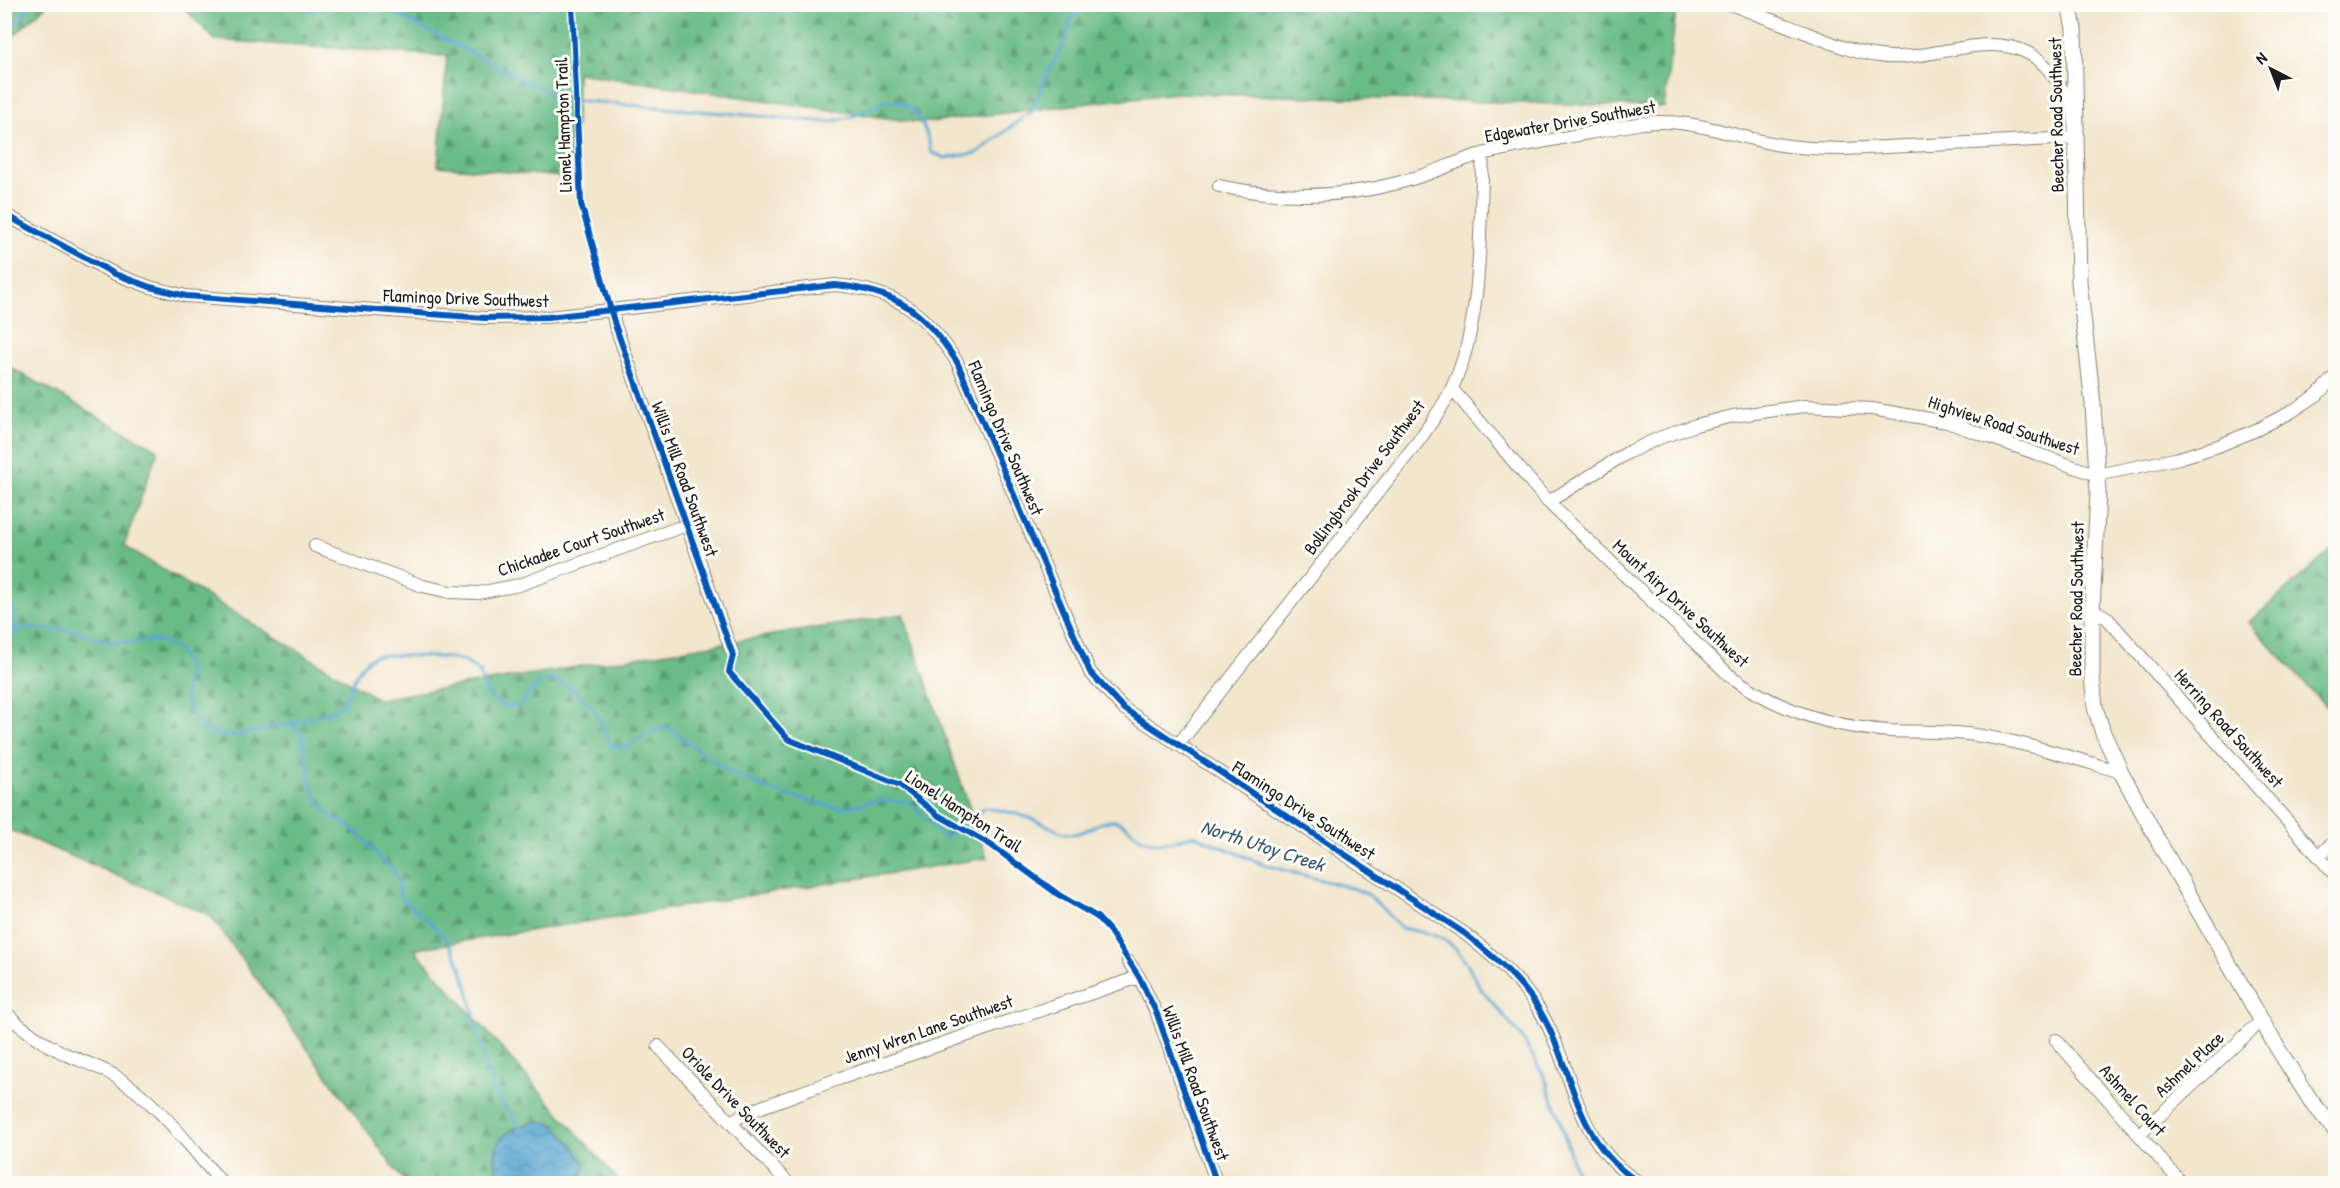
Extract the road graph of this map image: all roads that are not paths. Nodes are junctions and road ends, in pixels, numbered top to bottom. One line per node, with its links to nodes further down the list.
1 (1731, 4): 3 (street)
2 (2069, 4): 3 (street, Beecher Road Southwest)
3 (2075, 114): 4 (street, Beecher Road Southwest)
4 (2075, 138): 5 (street, Edgewater Drive Southwest); 11 (street, Beecher Road Southwest)
5 (1483, 154): 6 (street, Edgewater Drive Southwest); 10 (street, Bollingbrook Drive Southwest)
6 (1219, 186)
7 (4, 214): 8 (street, Flamingo Drive Southwest)
8 (612, 311): 13 (street, Willis Mill Road Southwest); 17 (street, Flamingo Drive Southwest)
9 (2336, 375): 11 (street, Highview Road Southwest)
10 (1452, 389): 12 (street, Mount Airy Drive Southwest); 17 (street, Bollingbrook Drive Southwest)
11 (2097, 475): 12 (street, Highview Road Southwest); 15 (street, Beecher Road Southwest)
12 (1548, 502): 18 (street, Mount Airy Drive Southwest)
13 (686, 525): 14 (street, Chickadee Court Southwest); 16 (street, Willis Mill Road Southwest)
14 (315, 546)
15 (2092, 609): 18 (street, Beecher Road Southwest); 20 (street, Herring Road Southwest)
16 (733, 655)
17 (1178, 745): 34 (street, Flamingo Drive Southwest)
18 (2121, 772): 25 (street, Beecher Road Southwest)
19 (2336, 840): 20 (street)
20 (2318, 856): 21 (street, Herring Road Southwest)
21 (2336, 876)
22 (1128, 961): 23 (street, Willis Mill Road Southwest)
23 (1139, 977): 28 (street, Jenny Wren Lane Southwest); 33 (street, Willis Mill Road Southwest)
24 (4, 1011): 31 (street)
25 (2262, 1020): 29 (street, Beecher Road Southwest); 30 (street, Ashmel Place)
26 (2056, 1040): 30 (street, Ashmel Court)
27 (658, 1046): 28 (street, Oriole Drive Southwest)
28 (731, 1122): 32 (street, Oriole Drive Southwest)
29 (2336, 1131)
30 (2140, 1134): 35 (street, Ashmel Court)
31 (223, 1184)
32 (789, 1184)
33 (1217, 1184)
34 (1642, 1184)
35 (2182, 1184)

